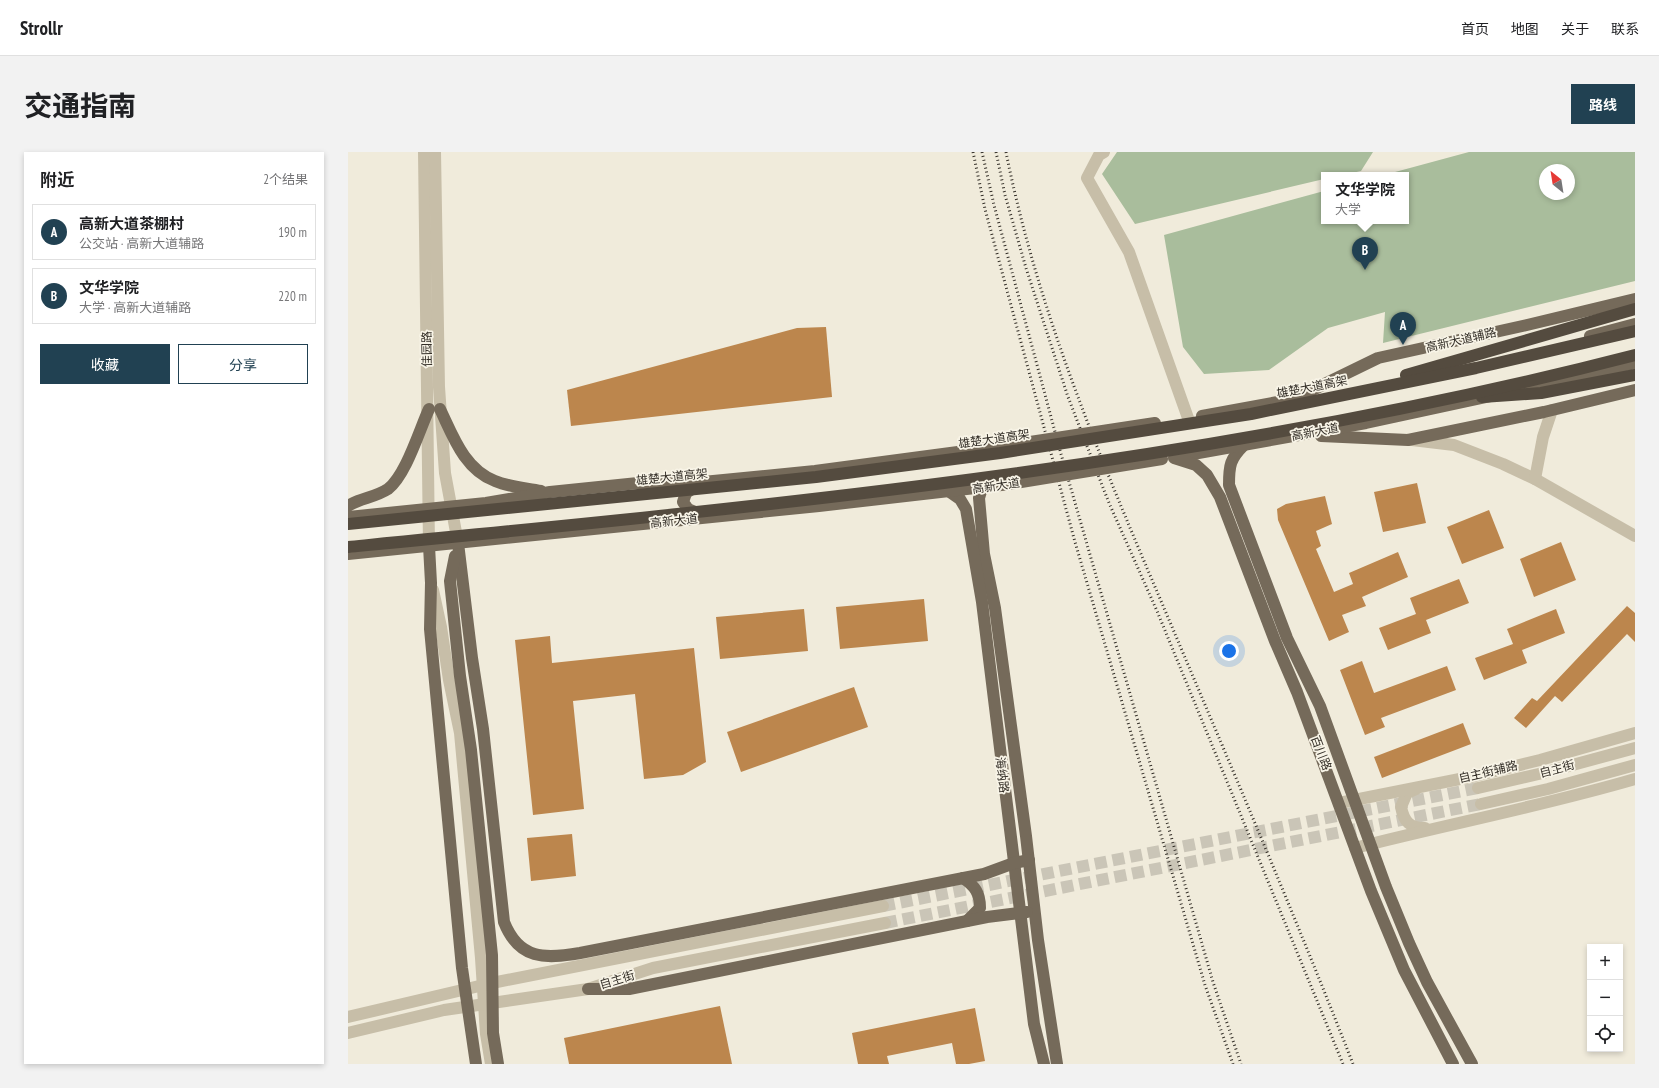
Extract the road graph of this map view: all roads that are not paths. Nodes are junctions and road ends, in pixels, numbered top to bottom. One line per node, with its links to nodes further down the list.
1 (424, 152): 15 (street, 佳园路)
2 (435, 152): 15 (street, 佳园路)
3 (1104, 152): 17 (street)
4 (1635, 299): 12 (main road, 高新大道辅路)
5 (1635, 309): 13 (highway, bridge)
6 (1635, 324): 12 (main road)
7 (1635, 331): 13 (highway, 雄楚大道高架, bridge)
8 (1635, 355): 14 (highway, bridge)
9 (1635, 363): 18 (main road, 高新大道)
10 (1635, 375): 14 (highway, bridge)
11 (1635, 390): 16 (main road)
12 (1293, 399): 17 (main road)
13 (1324, 399): 32 (highway, 雄楚大道高架, bridge)
14 (1442, 399): 36 (highway, bridge)
15 (434, 409): 25 (main road); 27 (main road); 28 (street, 佳园路); 29 (street, 佳园路)
16 (1552, 410): 19 (main road); 22 (street)
17 (1188, 418): 23 (main road, bridge)
18 (1298, 435): 19 (main road); 20 (main road, 高新大道)
19 (1408, 440): 22 (street)
20 (1244, 445): 21 (main road, 高新大道); 45 (main road, 百川路)
21 (1174, 458): 24 (main road, 高新大道, bridge); 46 (main road, 百川路)
22 (1535, 479): 33 (street)
23 (703, 482): 25 (main road); 31 (main road)
24 (982, 488): 26 (main road, 高新大道); 51 (main road, 海纳路)
25 (550, 492): 28 (main road)
26 (950, 492): 31 (main road, 高新大道); 52 (main road, 海纳路)
27 (348, 506)
28 (451, 506): 29 (main road); 34 (street, 佳园路)
29 (429, 508): 30 (main road); 35 (street, 佳园路)
30 (348, 517)
31 (708, 518): 34 (main road, 高新大道)
32 (348, 524)
33 (1635, 536)
34 (458, 543): 35 (main road, 高新大道); 59 (main road); 61 (main road)
35 (429, 546): 37 (main road, 高新大道); 38 (main road)
36 (348, 547)
37 (348, 554)
38 (431, 584): 61 (street); 63 (main road)
39 (1635, 733): 43 (street, 自主街辅路)
40 (1635, 748): 44 (street, 自主街)
41 (1635, 765): 47 (street, 自主街)
42 (1635, 779): 48 (street)
43 (1419, 787): 45 (street, 自主街辅路); 48 (street)
44 (1478, 788)
45 (1354, 800): 46 (street, 自主街辅路); 49 (main road, 百川路)
46 (1339, 803): 50 (main road, 百川路)
47 (1481, 804)
48 (1430, 829): 49 (street)
49 (1370, 844): 50 (street); 74 (main road, 百川路)
50 (1355, 848): 73 (main road, 百川路)
51 (1029, 860): 52 (main road); 55 (main road, 海纳路)
52 (1014, 863): 53 (main road); 56 (main road, 海纳路)
53 (963, 878): 57 (main road); 59 (main road)
54 (883, 906): 60 (street, 自主街)
55 (1034, 910): 56 (main road); 72 (main road, 海纳路)
56 (1020, 914): 57 (main road); 71 (main road, 海纳路)
57 (967, 921): 62 (main road)
58 (885, 924): 62 (street, 自主街)
59 (580, 953): 60 (street)
60 (649, 954): 61 (street, 自主街)
61 (488, 984): 63 (street, 自主街); 64 (main road)
62 (588, 988): 64 (street, 自主街)
63 (465, 989): 65 (main road); 66 (street, 自主街)
64 (488, 1004): 65 (street, 自主街); 69 (street); 70 (main road)
65 (468, 1007): 67 (street, 自主街); 68 (main road)
66 (348, 1017)
67 (348, 1033)
68 (476, 1064)
69 (491, 1064)
70 (498, 1064)
71 (1044, 1064)
72 (1058, 1064)
73 (1452, 1064)
74 (1472, 1064)

